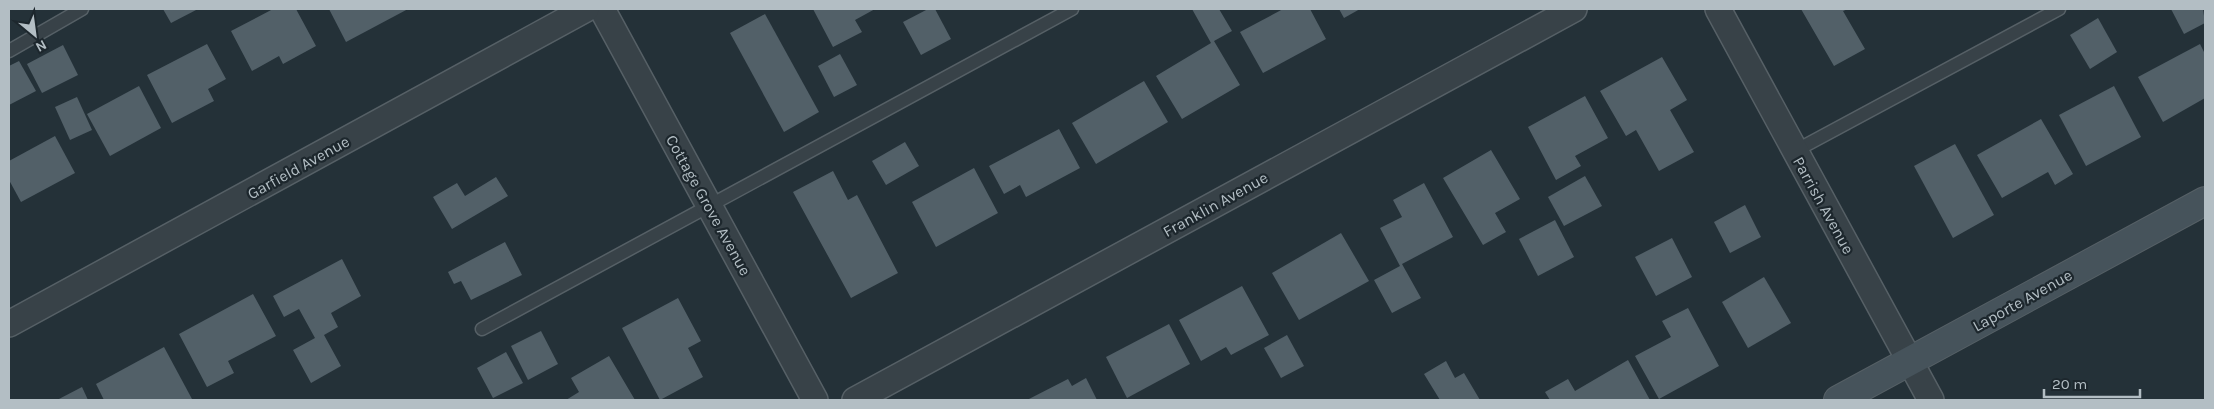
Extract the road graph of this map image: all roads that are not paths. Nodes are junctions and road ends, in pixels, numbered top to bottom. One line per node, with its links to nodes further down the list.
1 (82, 9): 8 (lane)
2 (586, 9): 12 (street, Garfield Avenue)
3 (602, 9): 11 (street, Cottage Grove Avenue)
4 (1072, 9): 11 (lane)
5 (1574, 9): 16 (street, Franklin Avenue)
6 (1718, 9): 9 (street, Parrish Avenue)
7 (2059, 9): 9 (lane)
8 (9, 51)
9 (1795, 151): 14 (street, Parrish Avenue)
10 (2205, 201): 14 (street, Laporte Avenue)
11 (710, 206): 13 (lane); 15 (street, Cottage Grove Avenue)
12 (9, 324)
13 (482, 329)
14 (1910, 361): 17 (street, Laporte Avenue); 18 (street, Parrish Avenue)
15 (815, 400)
16 (856, 400)
17 (1838, 400)
18 (1931, 400)

